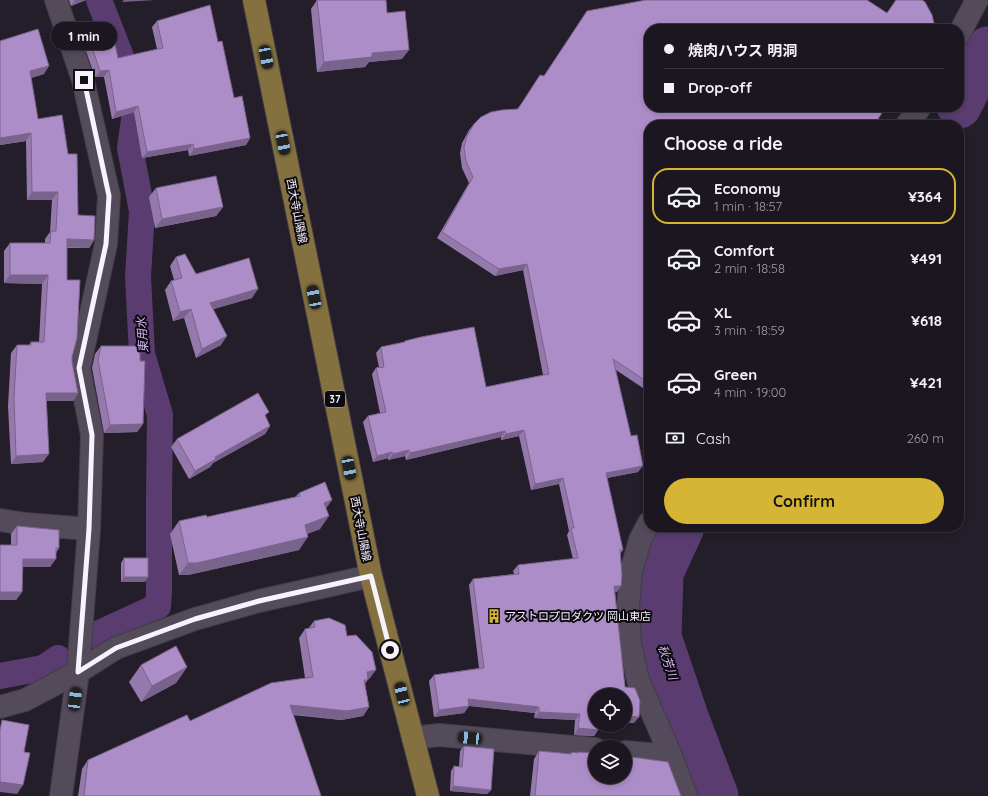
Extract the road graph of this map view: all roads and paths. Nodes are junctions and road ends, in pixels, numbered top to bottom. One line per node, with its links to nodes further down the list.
1 (56, 0): 6 (street)
2 (254, 0): 8 (main road, 西大寺山陽線 / 37)
3 (977, 0): 4 (street)
4 (964, 25)
5 (0, 520): 6 (street)
6 (89, 529): 9 (street)
7 (644, 532): 14 (street)
8 (371, 576): 9 (street); 11 (main road, 西大寺山陽線 / 37)
9 (78, 672): 10 (street); 15 (street)
10 (0, 707)
11 (413, 738): 12 (street); 16 (main road, 西大寺山陽線 / 37)
12 (588, 748)
13 (632, 753): 14 (street)
14 (671, 756): 17 (street)
15 (61, 796)
16 (428, 796)
17 (686, 796)

